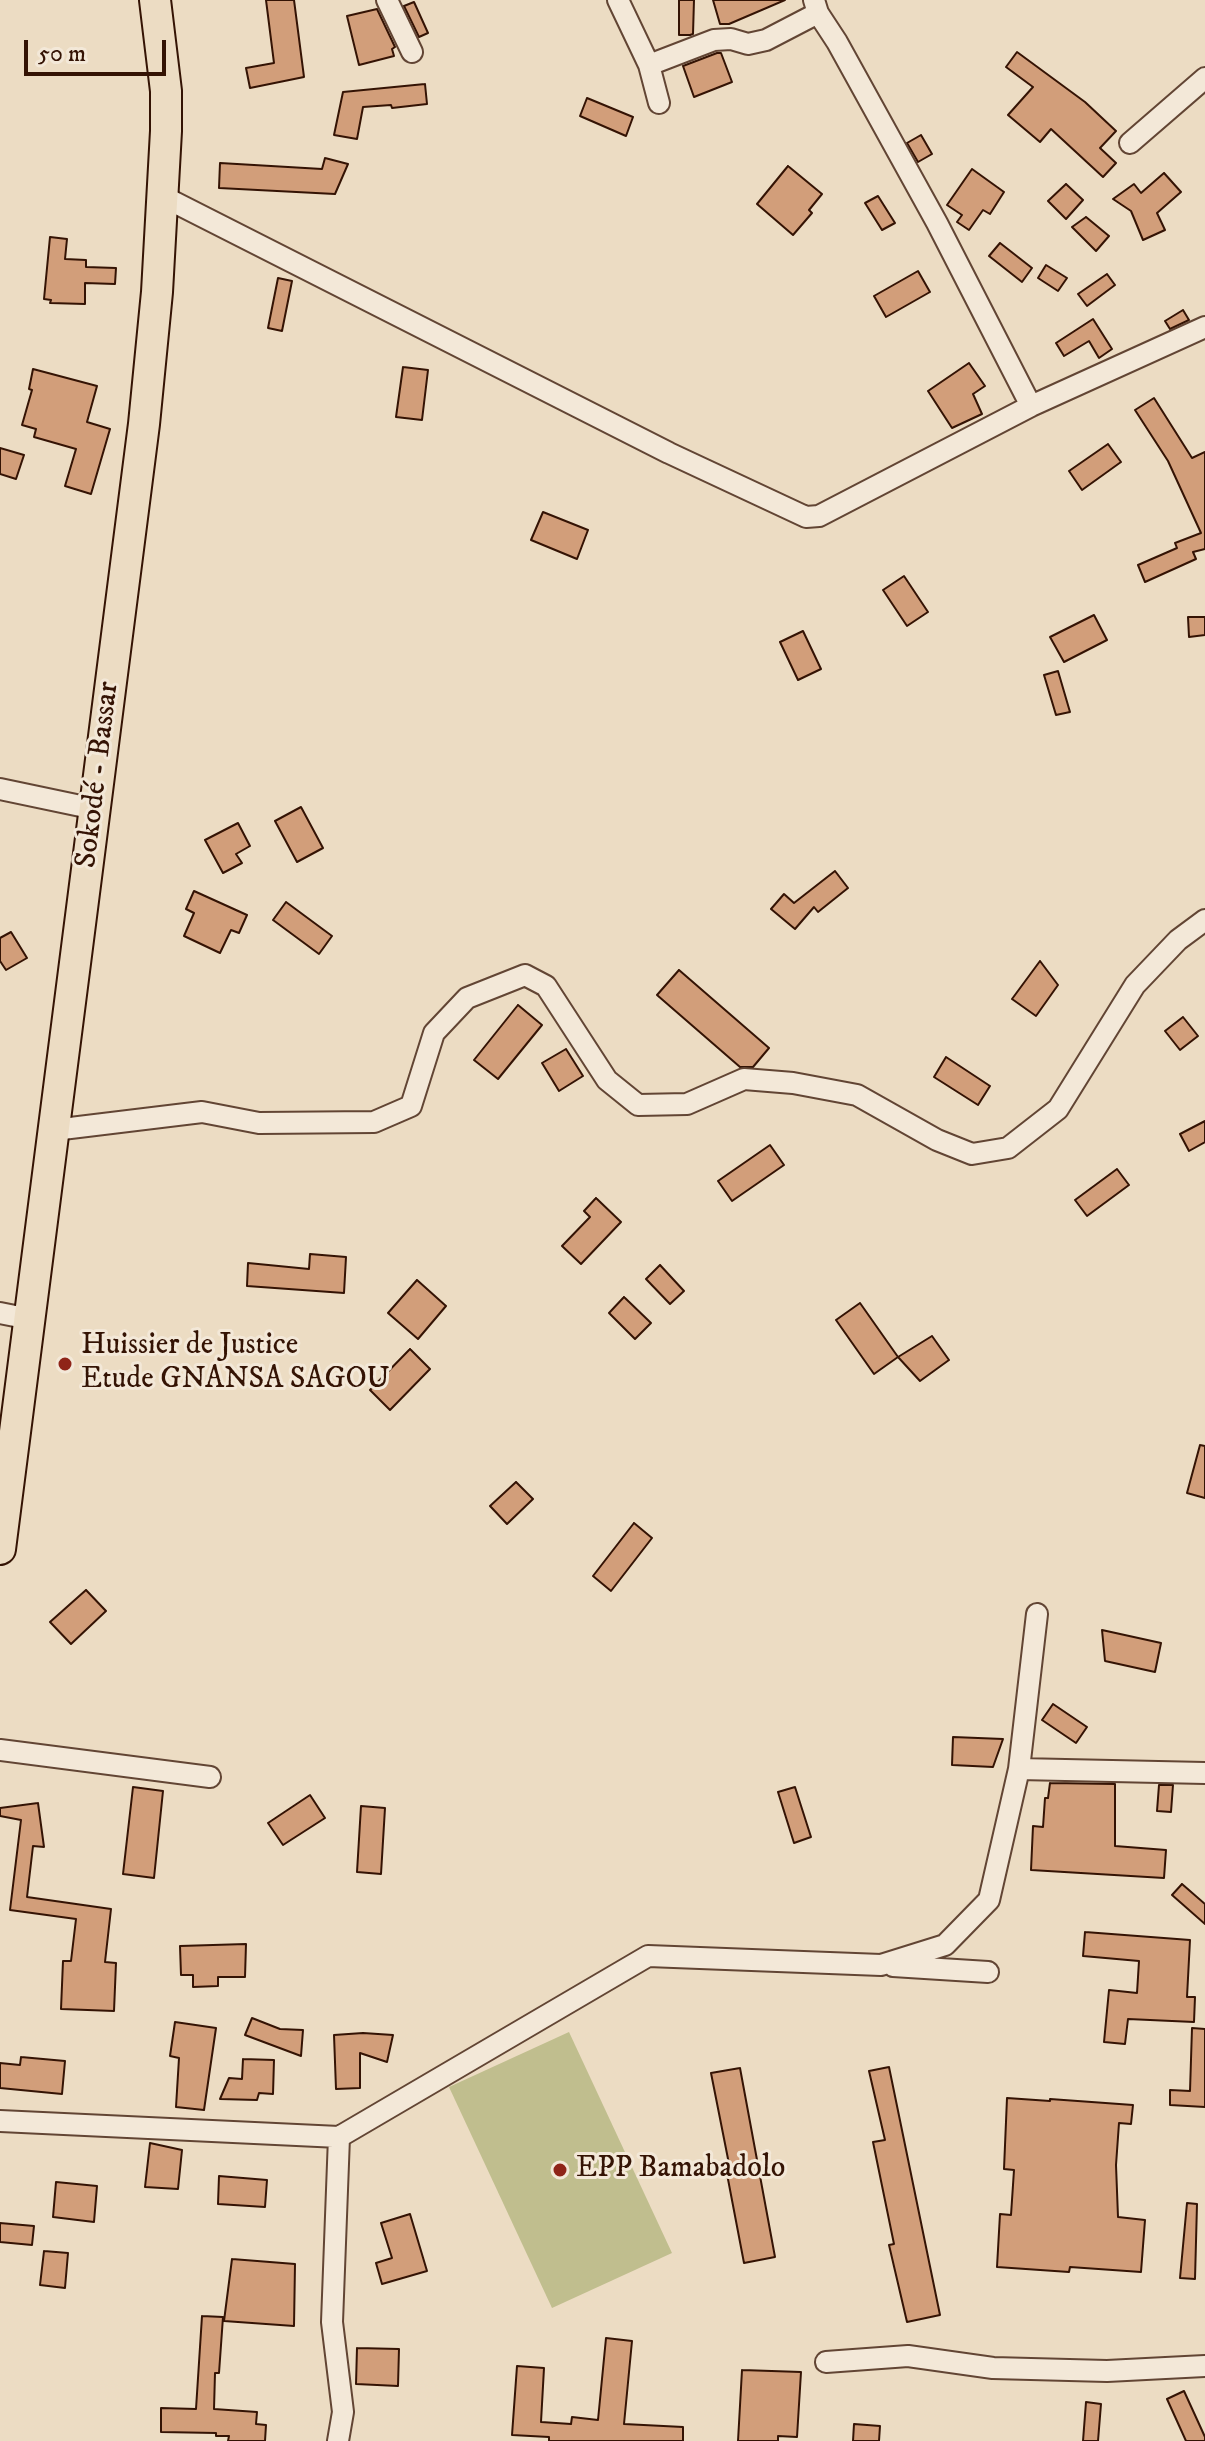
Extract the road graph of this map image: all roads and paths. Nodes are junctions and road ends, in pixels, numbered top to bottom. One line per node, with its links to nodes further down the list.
1 (155, 0): 10 (main road, Sokodé - Bassar)
2 (387, 0): 5 (street)
3 (618, 0): 6 (street)
4 (816, 7): 6 (street); 12 (street)
5 (412, 52)
6 (649, 65): 8 (street)
7 (1205, 78): 9 (street)
8 (659, 103)
9 (1130, 143)
10 (164, 197): 12 (street); 14 (main road, Sokodé - Bassar)
11 (1205, 327): 12 (street)
12 (1031, 406)
13 (0, 789): 14 (street)
14 (95, 809): 16 (main road, Sokodé - Bassar)
15 (1205, 920): 16 (street)
16 (54, 1130): 18 (main road, Sokodé - Bassar)
17 (0, 1313): 18 (street)
18 (30, 1319): 19 (main road, Sokodé - Bassar)
19 (0, 1549)
20 (1037, 1614): 22 (street)
21 (0, 1750): 24 (street)
22 (1019, 1769): 23 (street); 25 (street)
23 (1205, 1773)
24 (210, 1777)
25 (881, 1965): 26 (street); 28 (street)
26 (988, 1972)
27 (0, 2121): 28 (street)
28 (339, 2137): 31 (street)
29 (826, 2362): 30 (street)
30 (1203, 2363)
31 (338, 2441)

